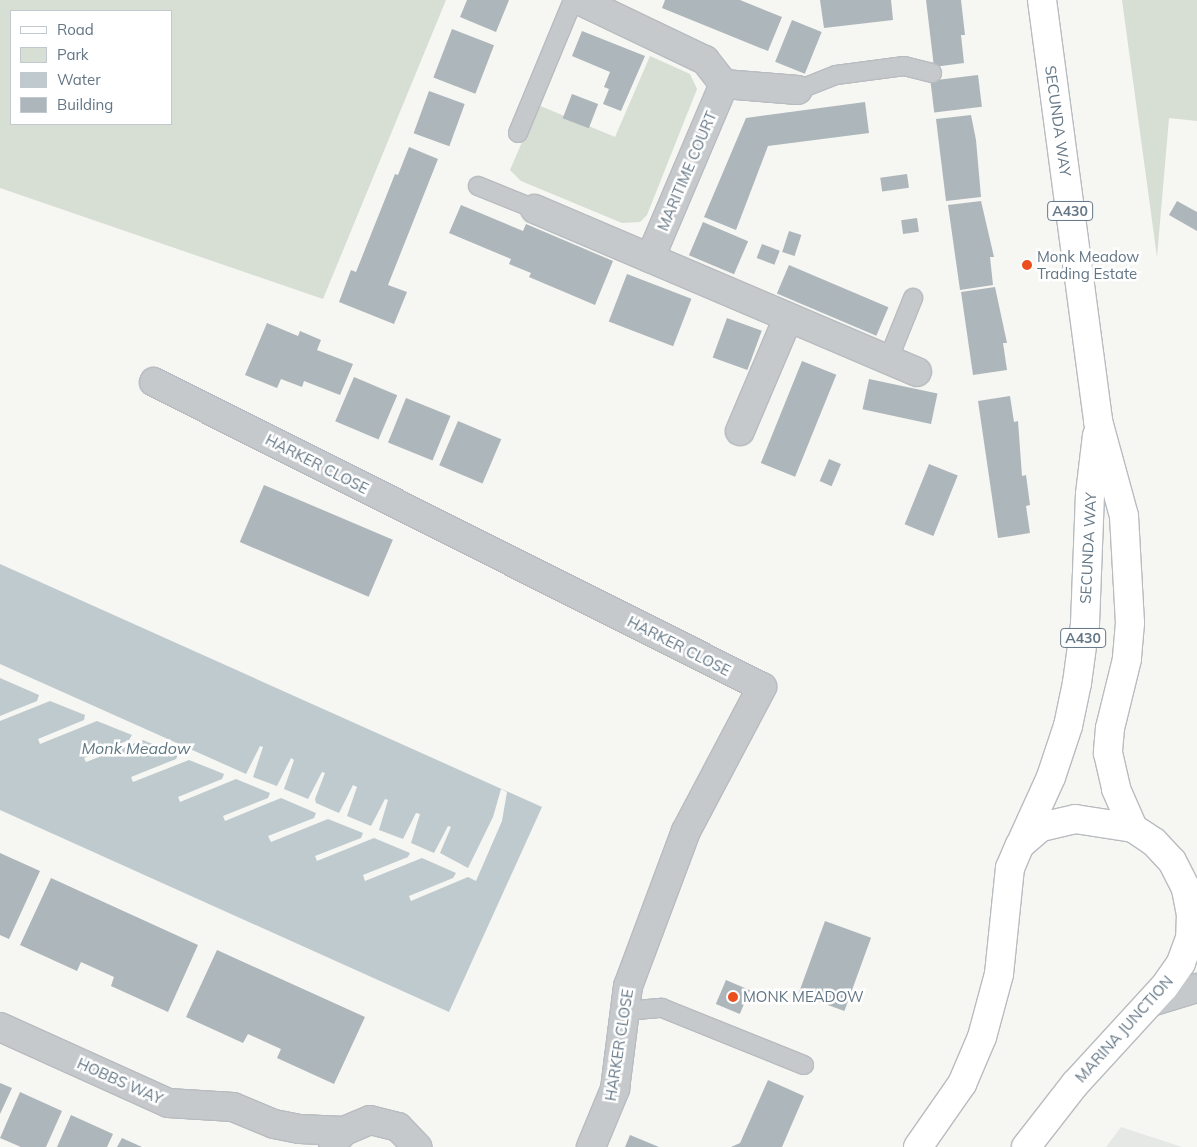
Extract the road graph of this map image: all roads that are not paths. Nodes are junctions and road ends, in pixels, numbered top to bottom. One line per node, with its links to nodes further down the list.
1 (572, 0): 7 (lane)
2 (579, 0): 5 (street)
3 (1042, 0): 16 (main road, SECUNDA WAY / A430)
4 (932, 73): 6 (lane)
5 (724, 84): 6 (street); 10 (street, MARITIME COURT)
6 (798, 90)
7 (518, 133)
8 (478, 186): 9 (lane)
9 (535, 209): 10 (street)
10 (650, 258): 12 (street)
11 (913, 298): 13 (lane)
12 (788, 318): 13 (street); 17 (street)
13 (888, 360): 14 (street)
14 (916, 372)
15 (154, 382): 23 (street, HARKER CLOSE)
16 (1098, 421): 18 (main road, SECUNDA WAY / A430); 19 (main road, SECUNDA WAY / A430)
17 (740, 431)
18 (1133, 828): 19 (main road, MARINA JUNCTION / A430); 20 (main road, MARINA JUNCTION / A430)
19 (1020, 845): 31 (main road, MARINA JUNCTION / A430)
20 (1194, 916): 22 (main road, MARINA JUNCTION / A430)
21 (1197, 988): 22 (street)
22 (1151, 1002): 32 (main road, MARINA JUNCTION / A430)
23 (625, 1011): 25 (lane); 30 (street, HARKER CLOSE)
24 (0, 1027): 26 (street, HOBBS WAY)
25 (804, 1066)
26 (274, 1124): 27 (street, HOBBS WAY); 28 (street, HOBBS WAY)
27 (338, 1139): 29 (street)
28 (296, 1147)
29 (417, 1147)
30 (591, 1147)
31 (918, 1147)
32 (1026, 1147)

